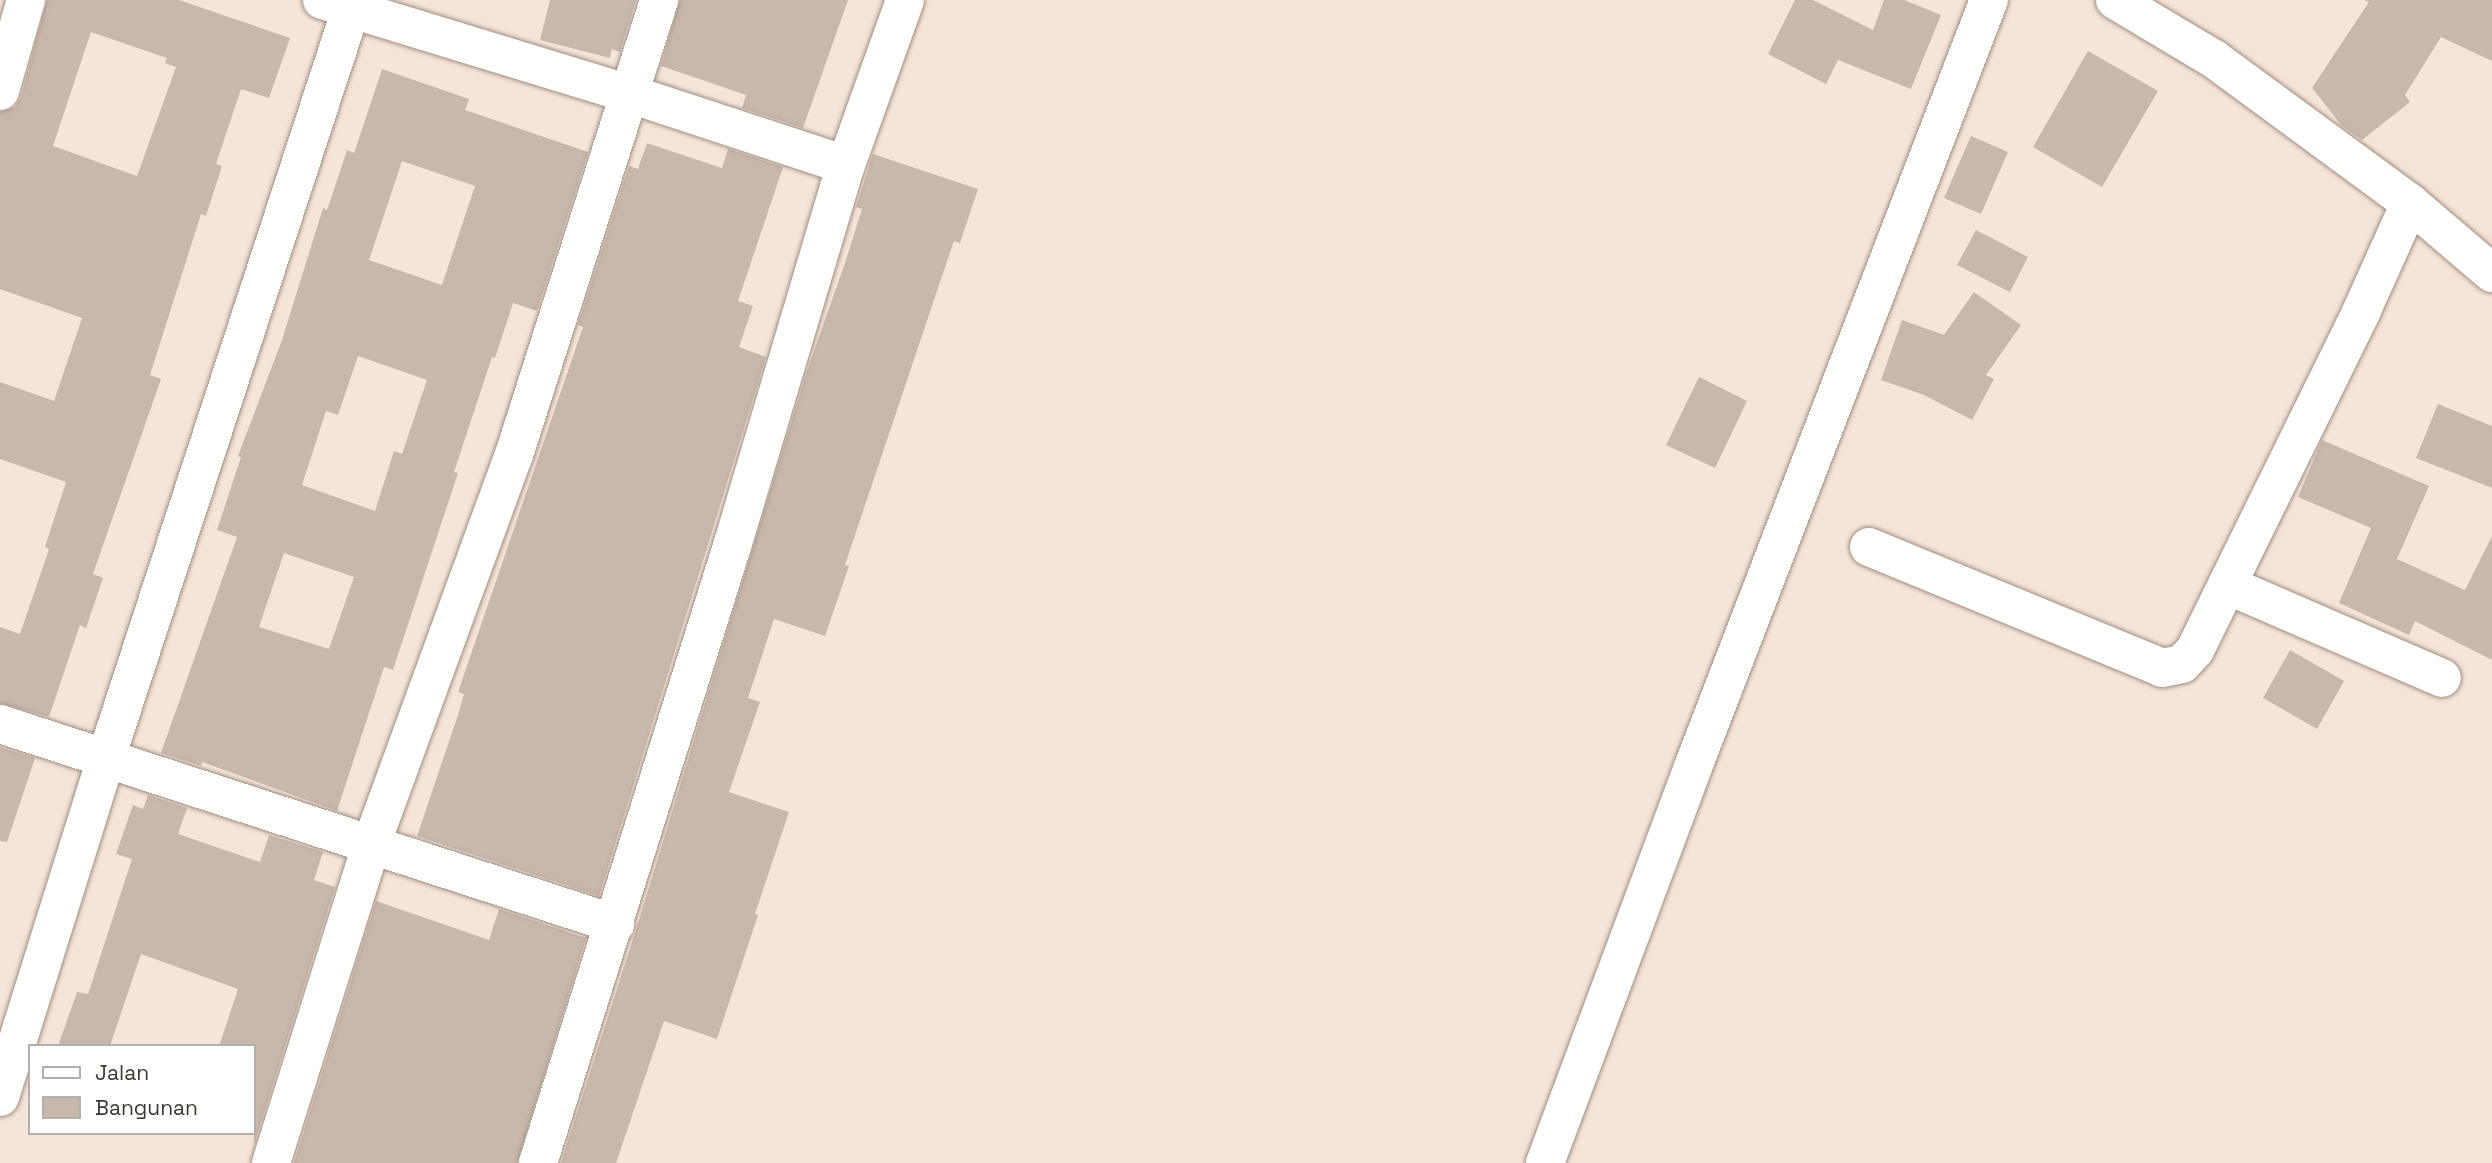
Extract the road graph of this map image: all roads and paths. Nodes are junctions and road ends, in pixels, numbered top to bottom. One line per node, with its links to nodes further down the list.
1 (26, 0): 7 (street)
2 (659, 0): 8 (street)
3 (905, 0): 9 (street)
4 (1989, 0): 22 (street)
5 (2115, 0): 10 (street)
6 (342, 3): 8 (street); 16 (street)
7 (0, 91)
8 (630, 94): 9 (street); 17 (street)
9 (846, 164): 18 (street)
10 (2410, 203): 11 (street); 13 (street)
11 (2492, 273)
12 (1869, 547): 13 (street)
13 (2227, 585): 14 (street)
14 (2442, 678)
15 (0, 723): 16 (street)
16 (106, 758): 17 (street); 19 (street)
17 (371, 845): 18 (street); 20 (street)
18 (615, 924): 21 (street)
19 (0, 1097)
20 (271, 1163)
21 (538, 1163)
22 (1545, 1163)

